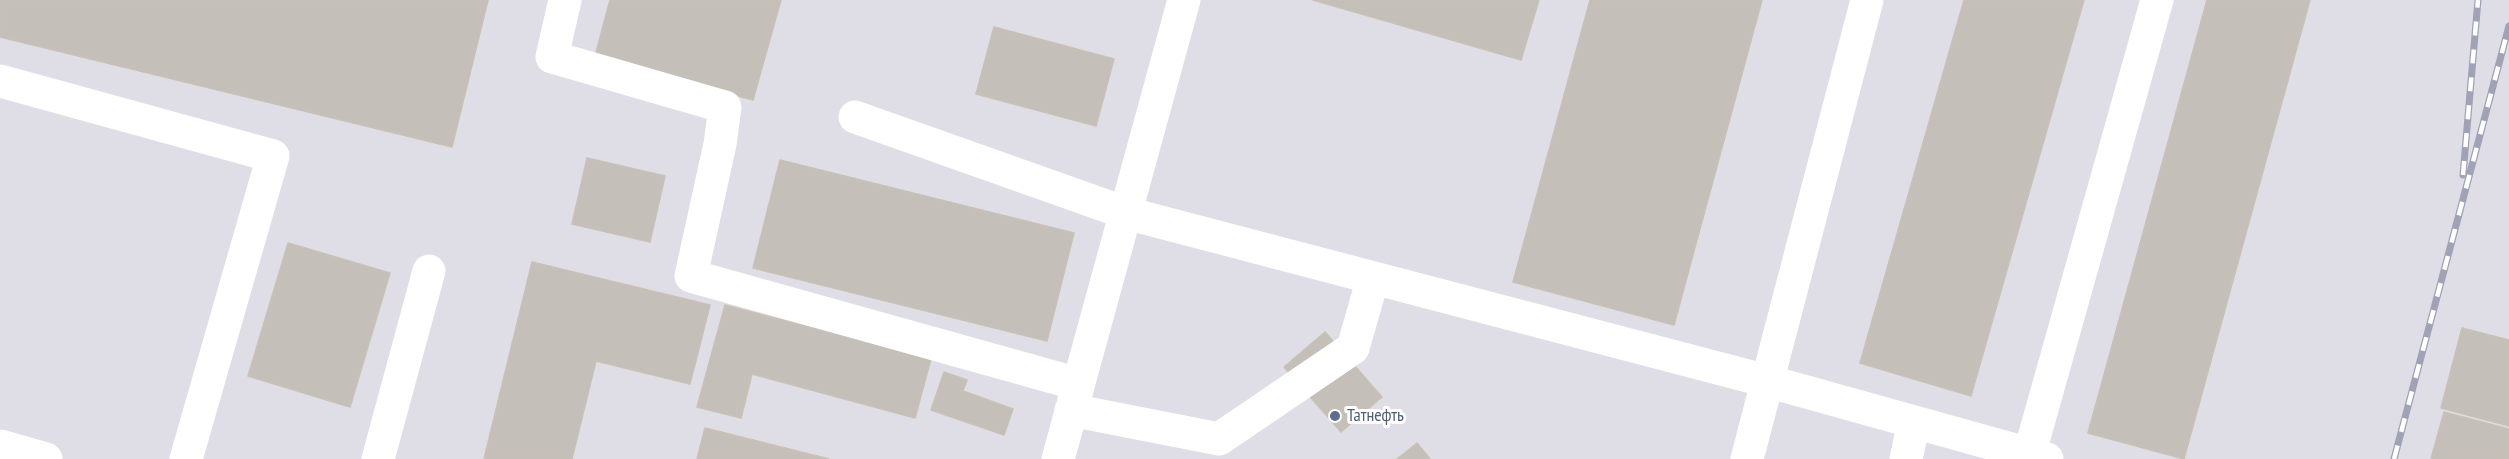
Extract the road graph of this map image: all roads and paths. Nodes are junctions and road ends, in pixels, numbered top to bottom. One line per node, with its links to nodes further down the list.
1 (565, 0): 11 (street)
2 (1184, 0): 7 (street)
3 (1867, 0): 10 (street)
4 (2157, 0): 14 (street)
5 (0, 81): 16 (street)
6 (855, 117): 7 (street)
7 (1126, 213): 9 (street); 11 (street)
8 (429, 271): 17 (street)
9 (1373, 278): 10 (street); 11 (street)
10 (1767, 381): 12 (street); 19 (street)
11 (1075, 397): 18 (street)
12 (1914, 422): 14 (street); 20 (street)
13 (0, 446): 15 (street)
14 (2035, 457)
15 (46, 459)
16 (186, 459)
17 (378, 459)
18 (1058, 459)
19 (1747, 459)
20 (1906, 459)

